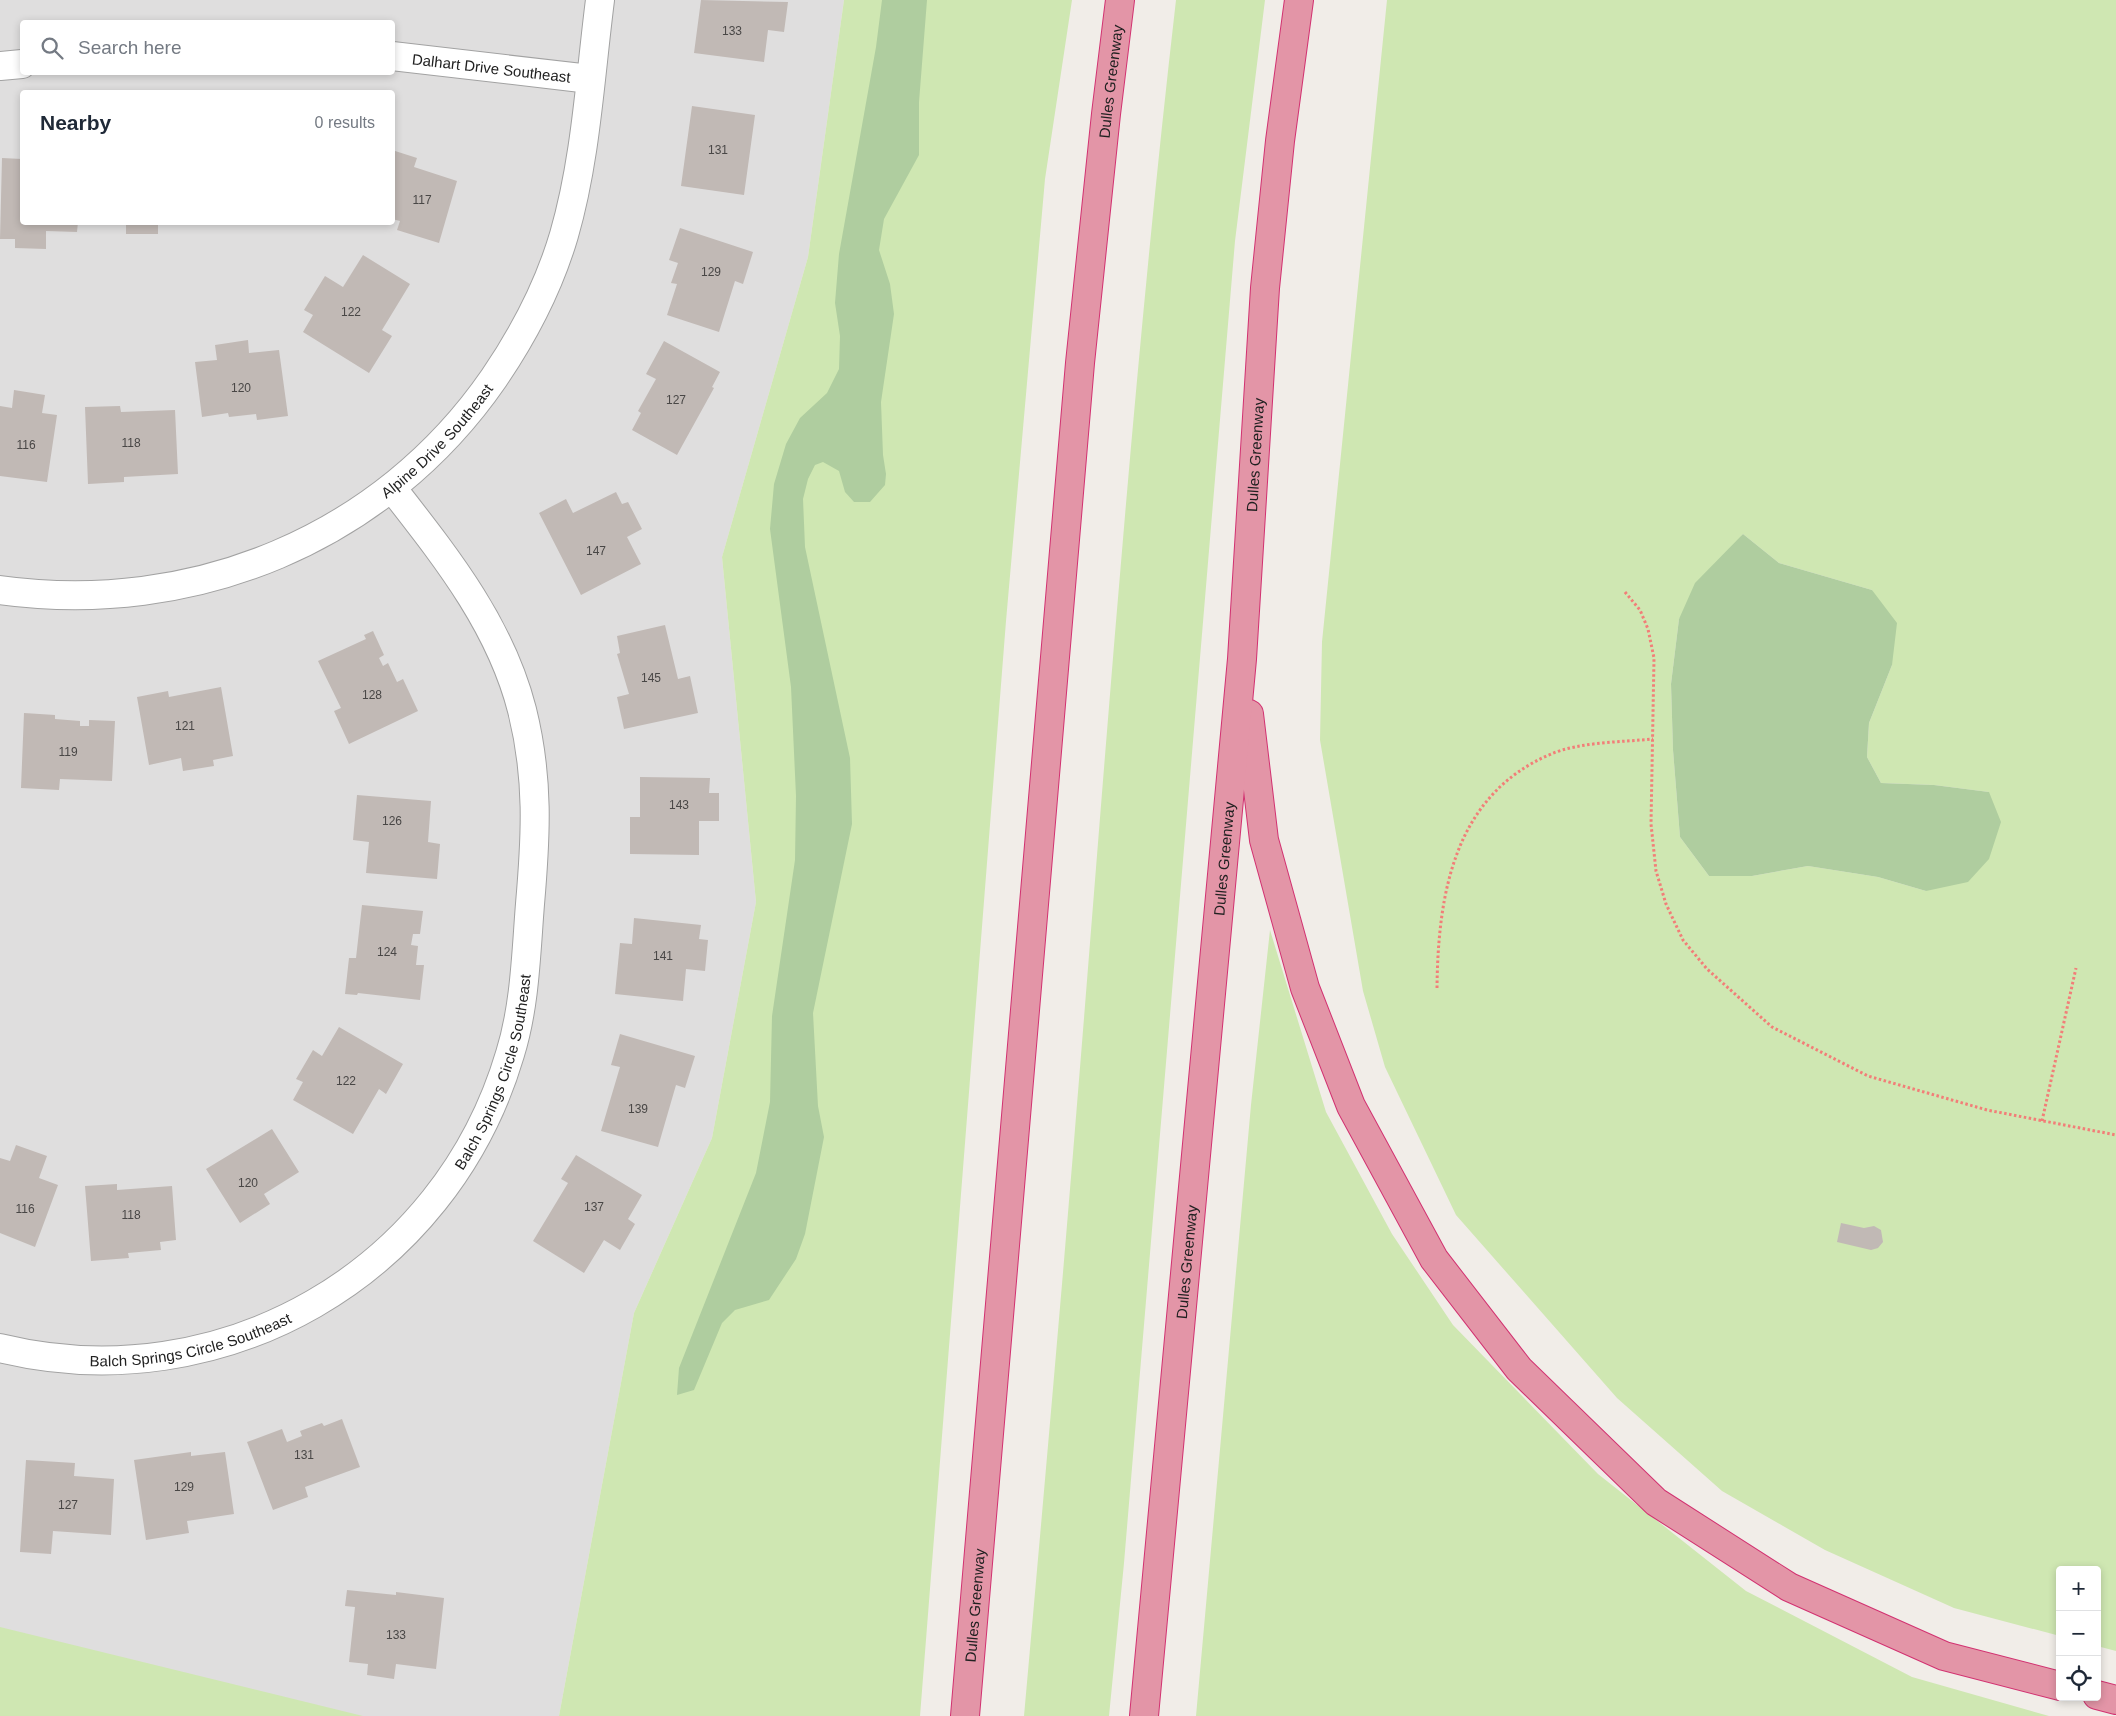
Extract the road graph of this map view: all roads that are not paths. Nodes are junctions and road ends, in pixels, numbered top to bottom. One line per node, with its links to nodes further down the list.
1 (600, 0): 7 (street, Alpine Drive Southeast)
2 (1120, 0): 15 (highway, Dulles Greenway)
3 (1300, 0): 10 (highway, Dulles Greenway)
4 (395, 56): 7 (street, Dalhart Drive Southeast)
5 (20, 64): 6 (street)
6 (0, 66)
7 (590, 79): 8 (street, Alpine Drive Southeast)
8 (392, 488): 9 (street, Alpine Drive Southeast); 11 (street, Balch Springs Circle Southeast)
9 (0, 590)
10 (1242, 659): 12 (highway); 16 (highway, Dulles Greenway)
11 (0, 1348)
12 (2056, 1685)
13 (2101, 1696): 14 (highway)
14 (2116, 1700)
15 (965, 1716)
16 (1144, 1716)

